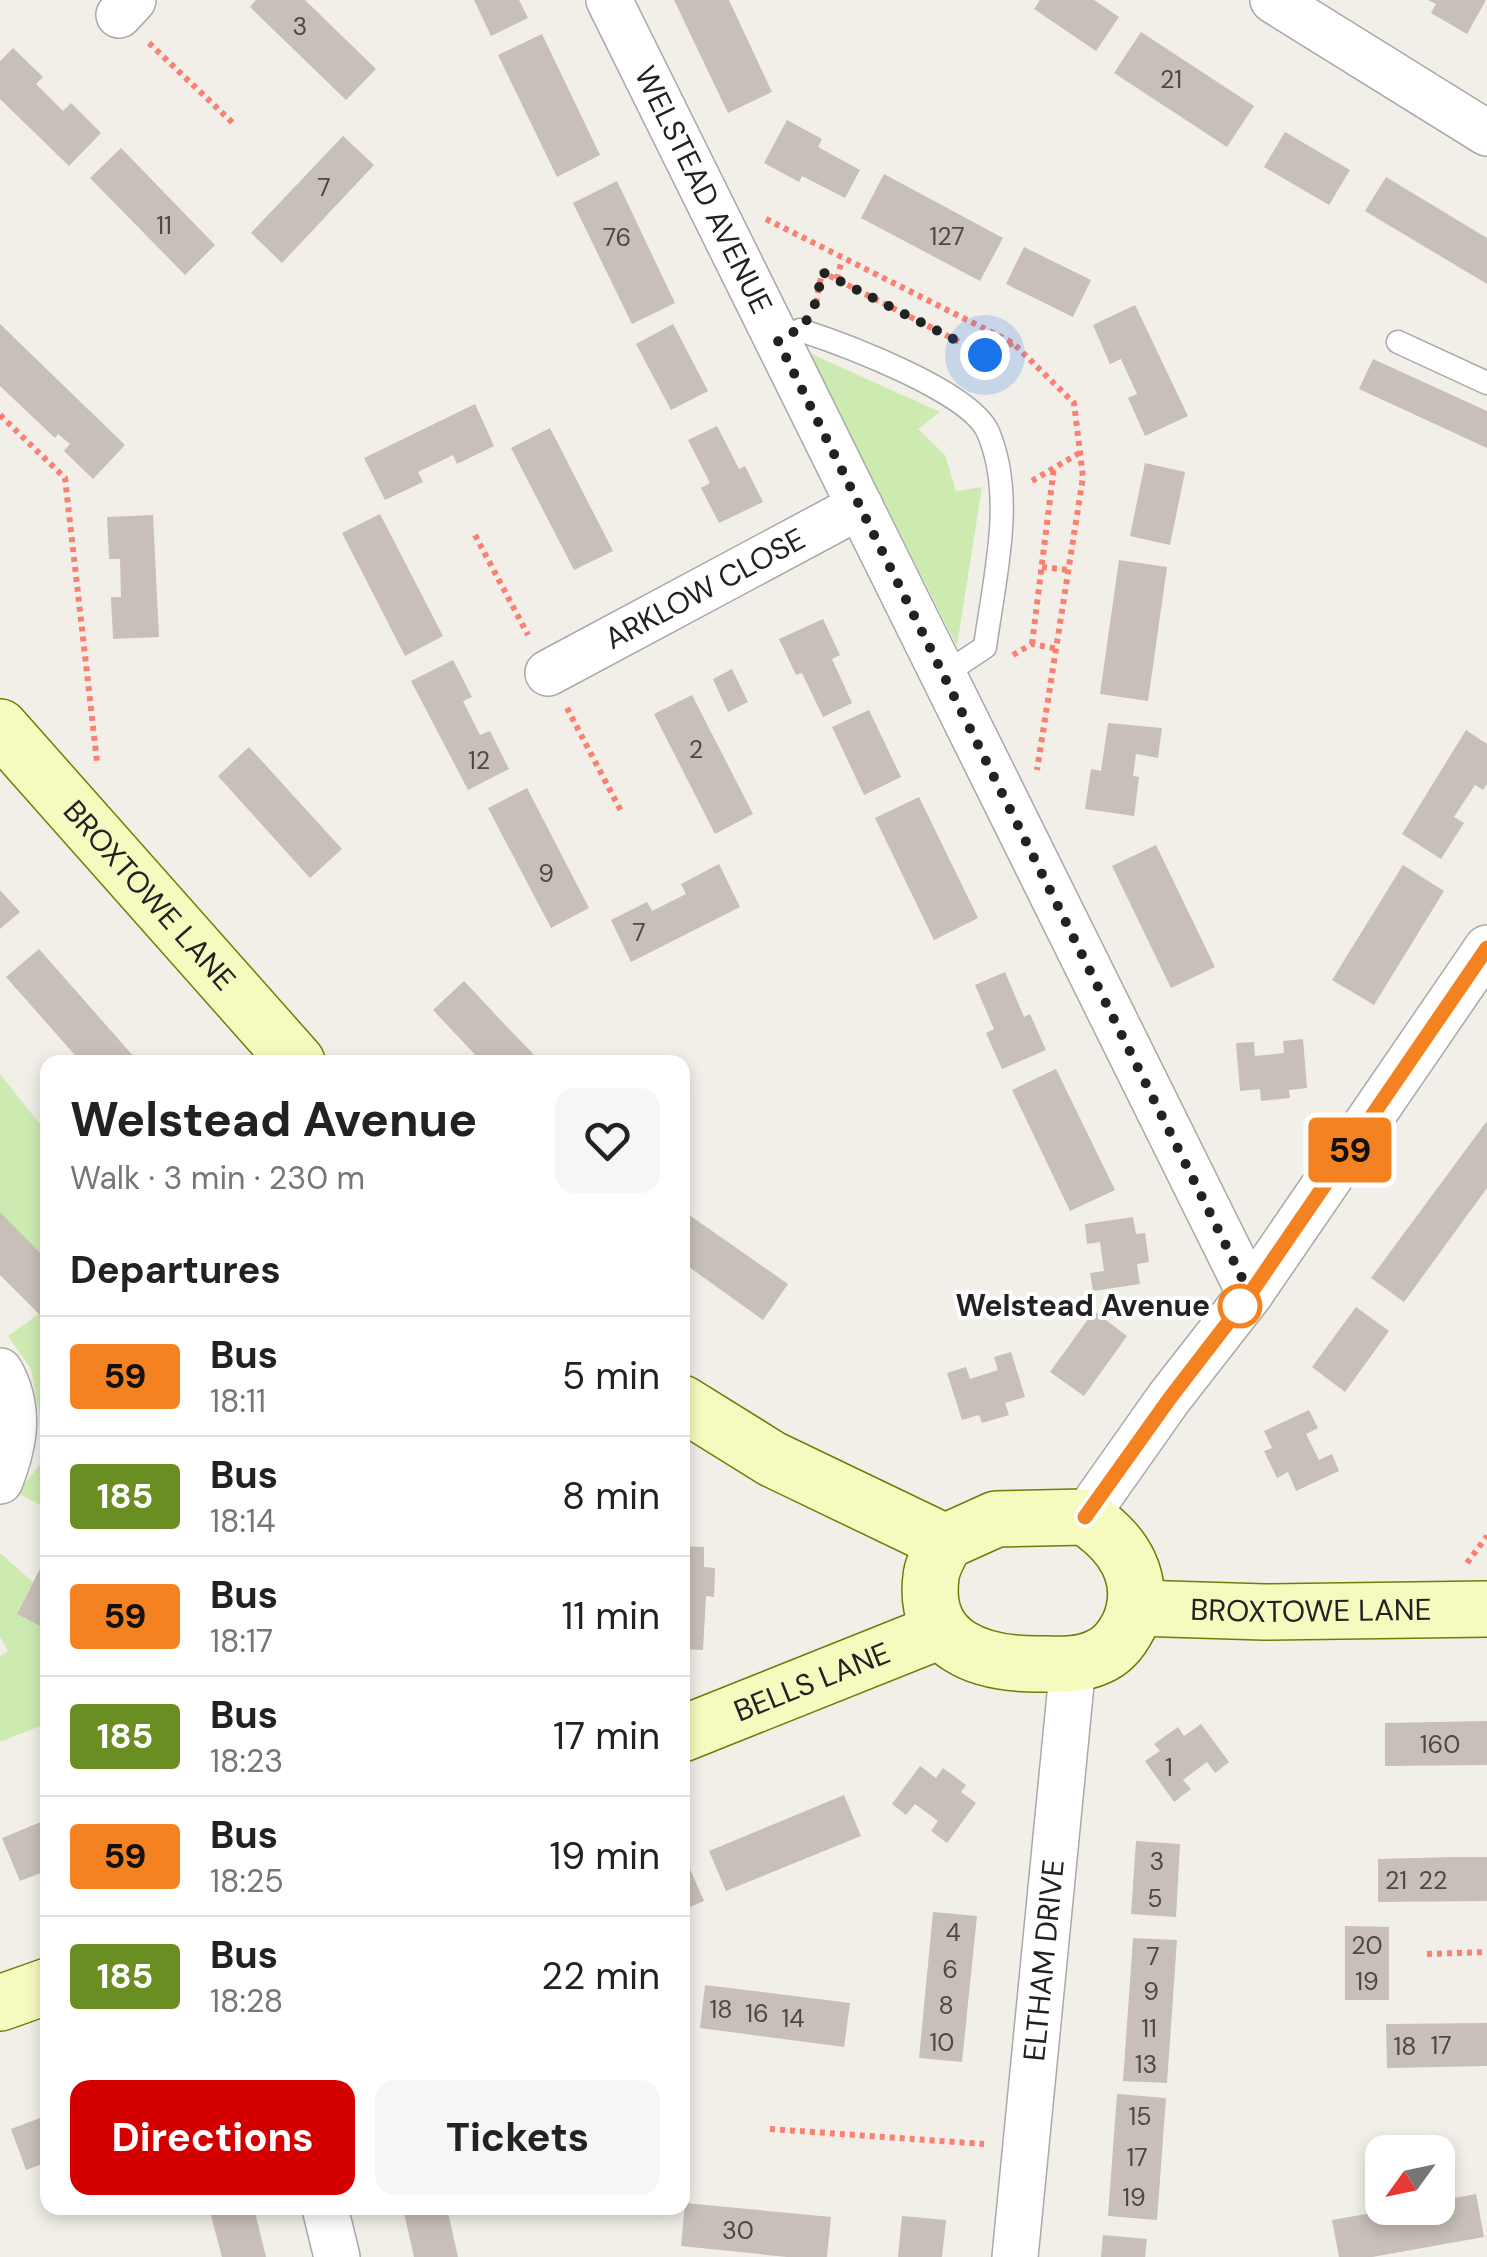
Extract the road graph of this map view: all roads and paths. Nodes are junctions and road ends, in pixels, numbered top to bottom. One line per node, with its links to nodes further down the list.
1 (609, 0): 8 (street, WELSTEAD AVENUE)
2 (1272, 0): 5 (street)
3 (126, 7): 4 (path)
4 (235, 125)
5 (1487, 132)
6 (842, 259): 7 (path)
7 (836, 279): 8 (path); 10 (path)
8 (789, 335): 15 (lane); 16 (street, WELSTEAD AVENUE)
9 (1398, 342): 11 (lane)
10 (1012, 343)
11 (1487, 383)
12 (0, 415): 23 (path)
13 (1081, 452): 14 (path)
14 (1054, 467): 15 (path); 17 (path)
15 (1000, 500): 21 (lane)
16 (860, 506): 20 (street, ARKLOW CLOSE); 21 (street, WELSTEAD AVENUE)
17 (1042, 567): 18 (path); 19 (path)
18 (1070, 570)
19 (1032, 644)
20 (548, 673)
21 (943, 675): 26 (street, WELSTEAD AVENUE)
22 (0, 727): 25 (main road, BROXTOWE LANE)
23 (98, 770)
24 (1487, 948): 26 (street)
25 (291, 1055)
26 (1250, 1294): 30 (street)
27 (0, 1371): 29 (street)
28 (690, 1408): 31 (main road)
29 (0, 1481)
30 (1085, 1517): 31 (main road); 32 (main road)
31 (945, 1542): 34 (main road)
32 (1136, 1608): 33 (main road, BROXTOWE LANE); 35 (main road)
33 (1487, 1609)
34 (940, 1631): 35 (main road); 36 (main road, BELLS LANE)
35 (1073, 1664): 42 (street, ELTHAM DRIVE)
36 (690, 1731)
37 (1487, 1952): 38 (path)
38 (1427, 1954)
39 (40, 1989): 40 (main road)
40 (0, 2003)
41 (770, 2129): 42 (path)
42 (1026, 2148): 45 (street, ELTHAM DRIVE)
43 (327, 2215): 44 (street)
44 (338, 2257)
45 (1015, 2257)

